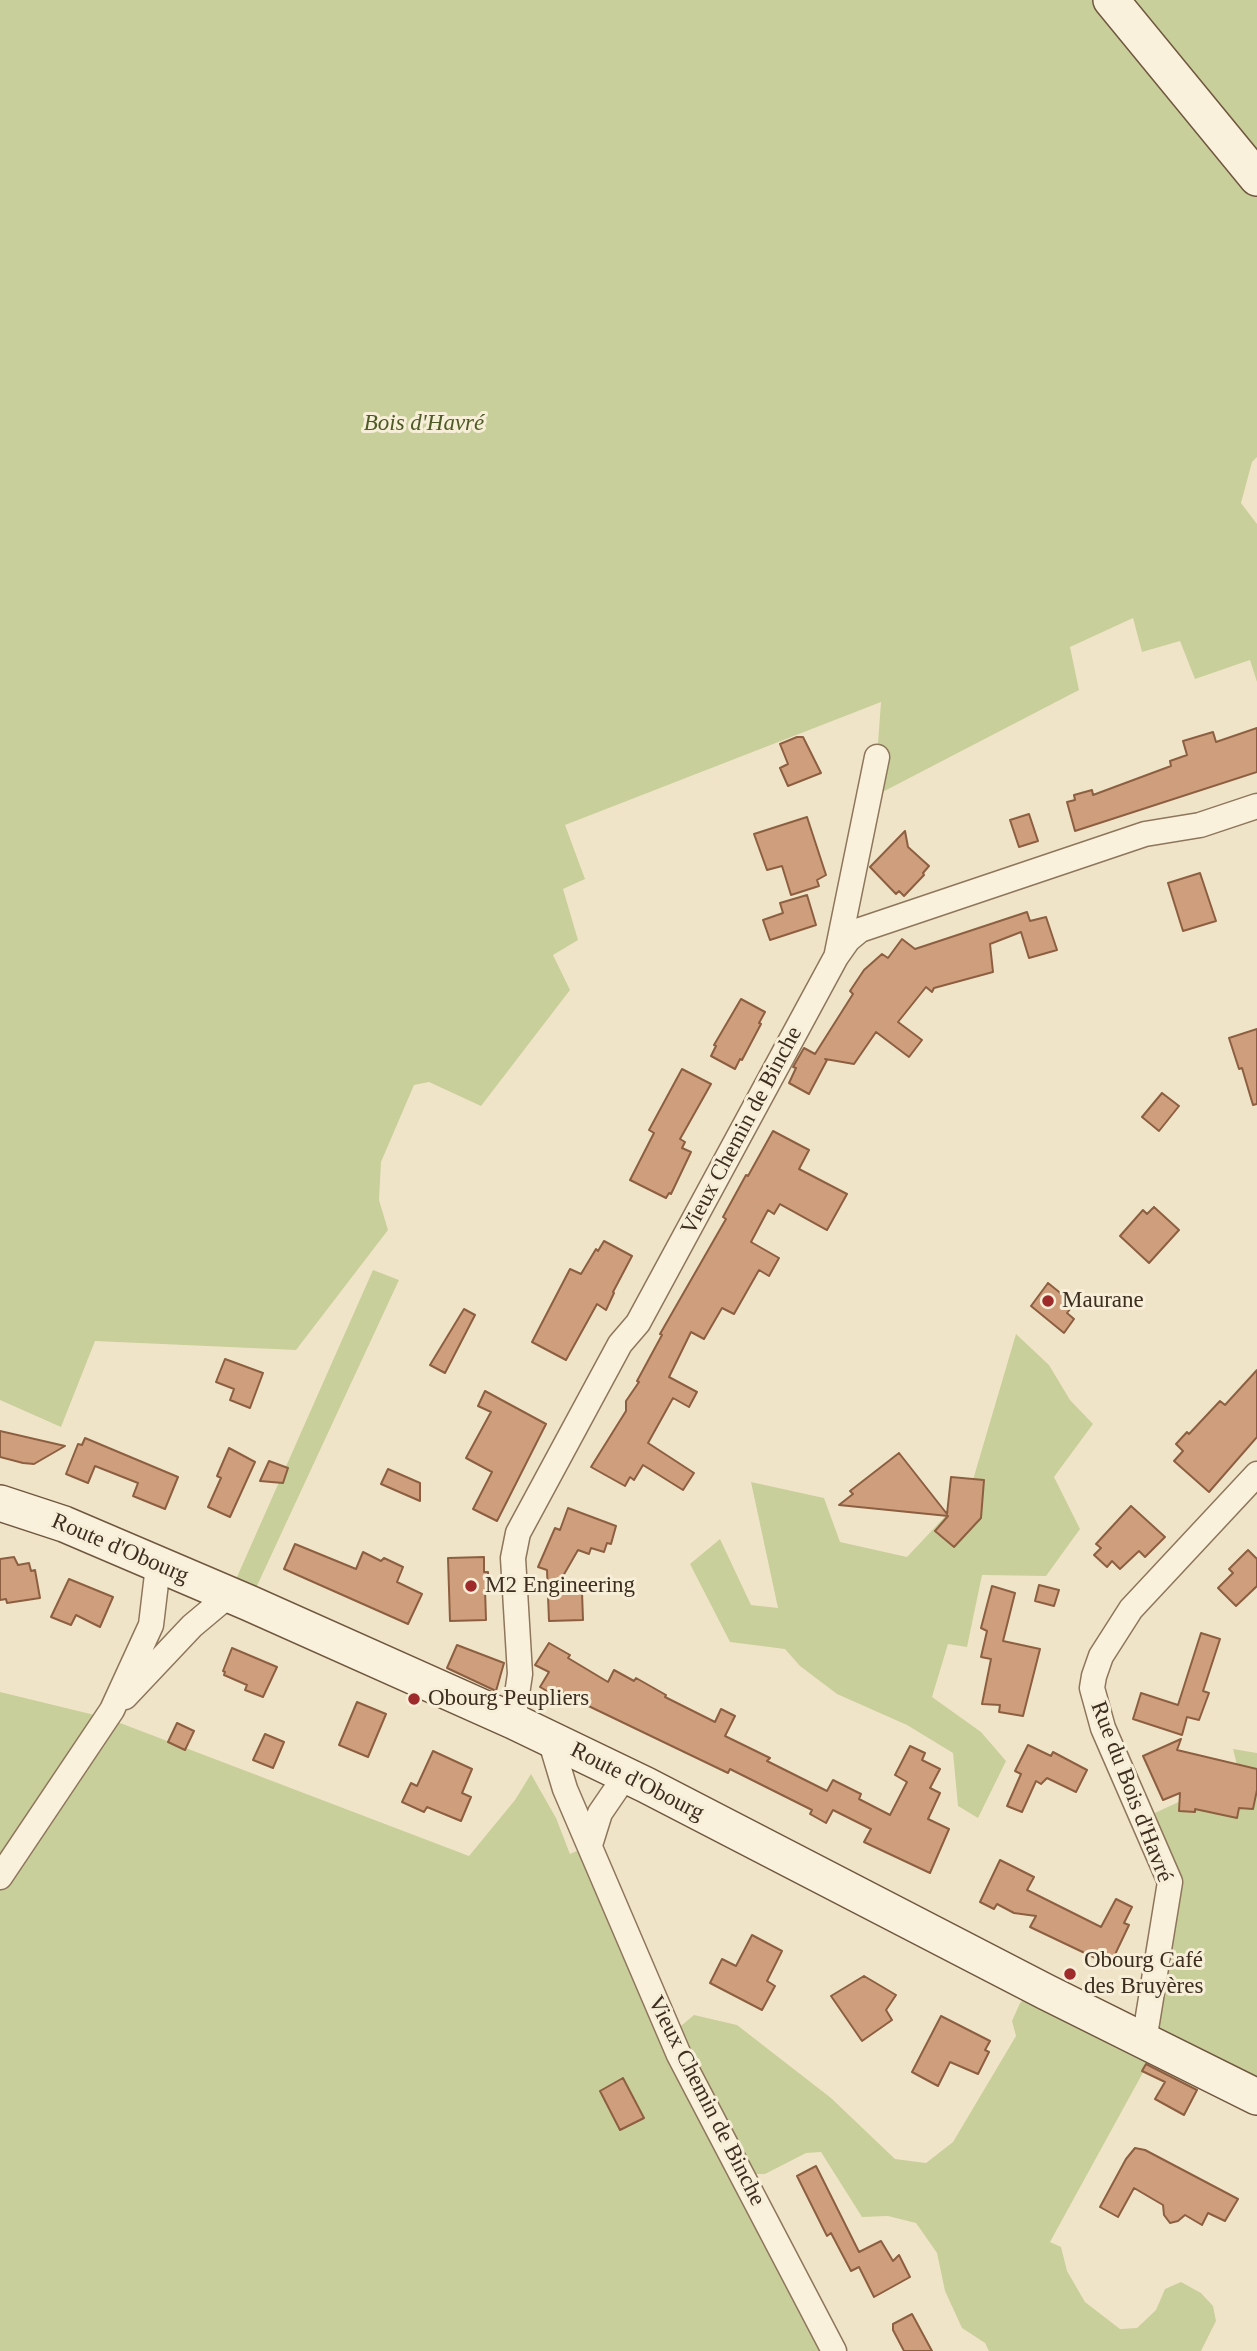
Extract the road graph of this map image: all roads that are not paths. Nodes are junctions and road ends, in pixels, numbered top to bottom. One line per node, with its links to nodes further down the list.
1 (1111, 0): 2 (main road)
2 (1255, 176)
3 (877, 757): 5 (street)
4 (1257, 806): 5 (street, Vieux Chemin de Binche)
5 (836, 957): 11 (street, Vieux Chemin de Binche)
6 (1257, 1474): 16 (street, Rue du Bois d'Havré)
7 (0, 1503): 8 (main road, Route d'Obourg)
8 (159, 1566): 9 (main road, Route d'Obourg); 10 (street)
9 (229, 1595): 10 (street); 11 (main road, Route d'Obourg)
10 (112, 1710): 15 (street)
11 (513, 1721): 12 (main road, Route d'Obourg)
12 (550, 1739): 13 (main road, Route d'Obourg); 14 (street, Vieux Chemin de Binche)
13 (626, 1775): 14 (street); 16 (main road, Route d'Obourg)
14 (590, 1845): 18 (street, Vieux Chemin de Binche)
15 (0, 1877)
16 (1144, 2041): 17 (main road, Route d'Obourg)
17 (1257, 2097)
18 (834, 2351)

